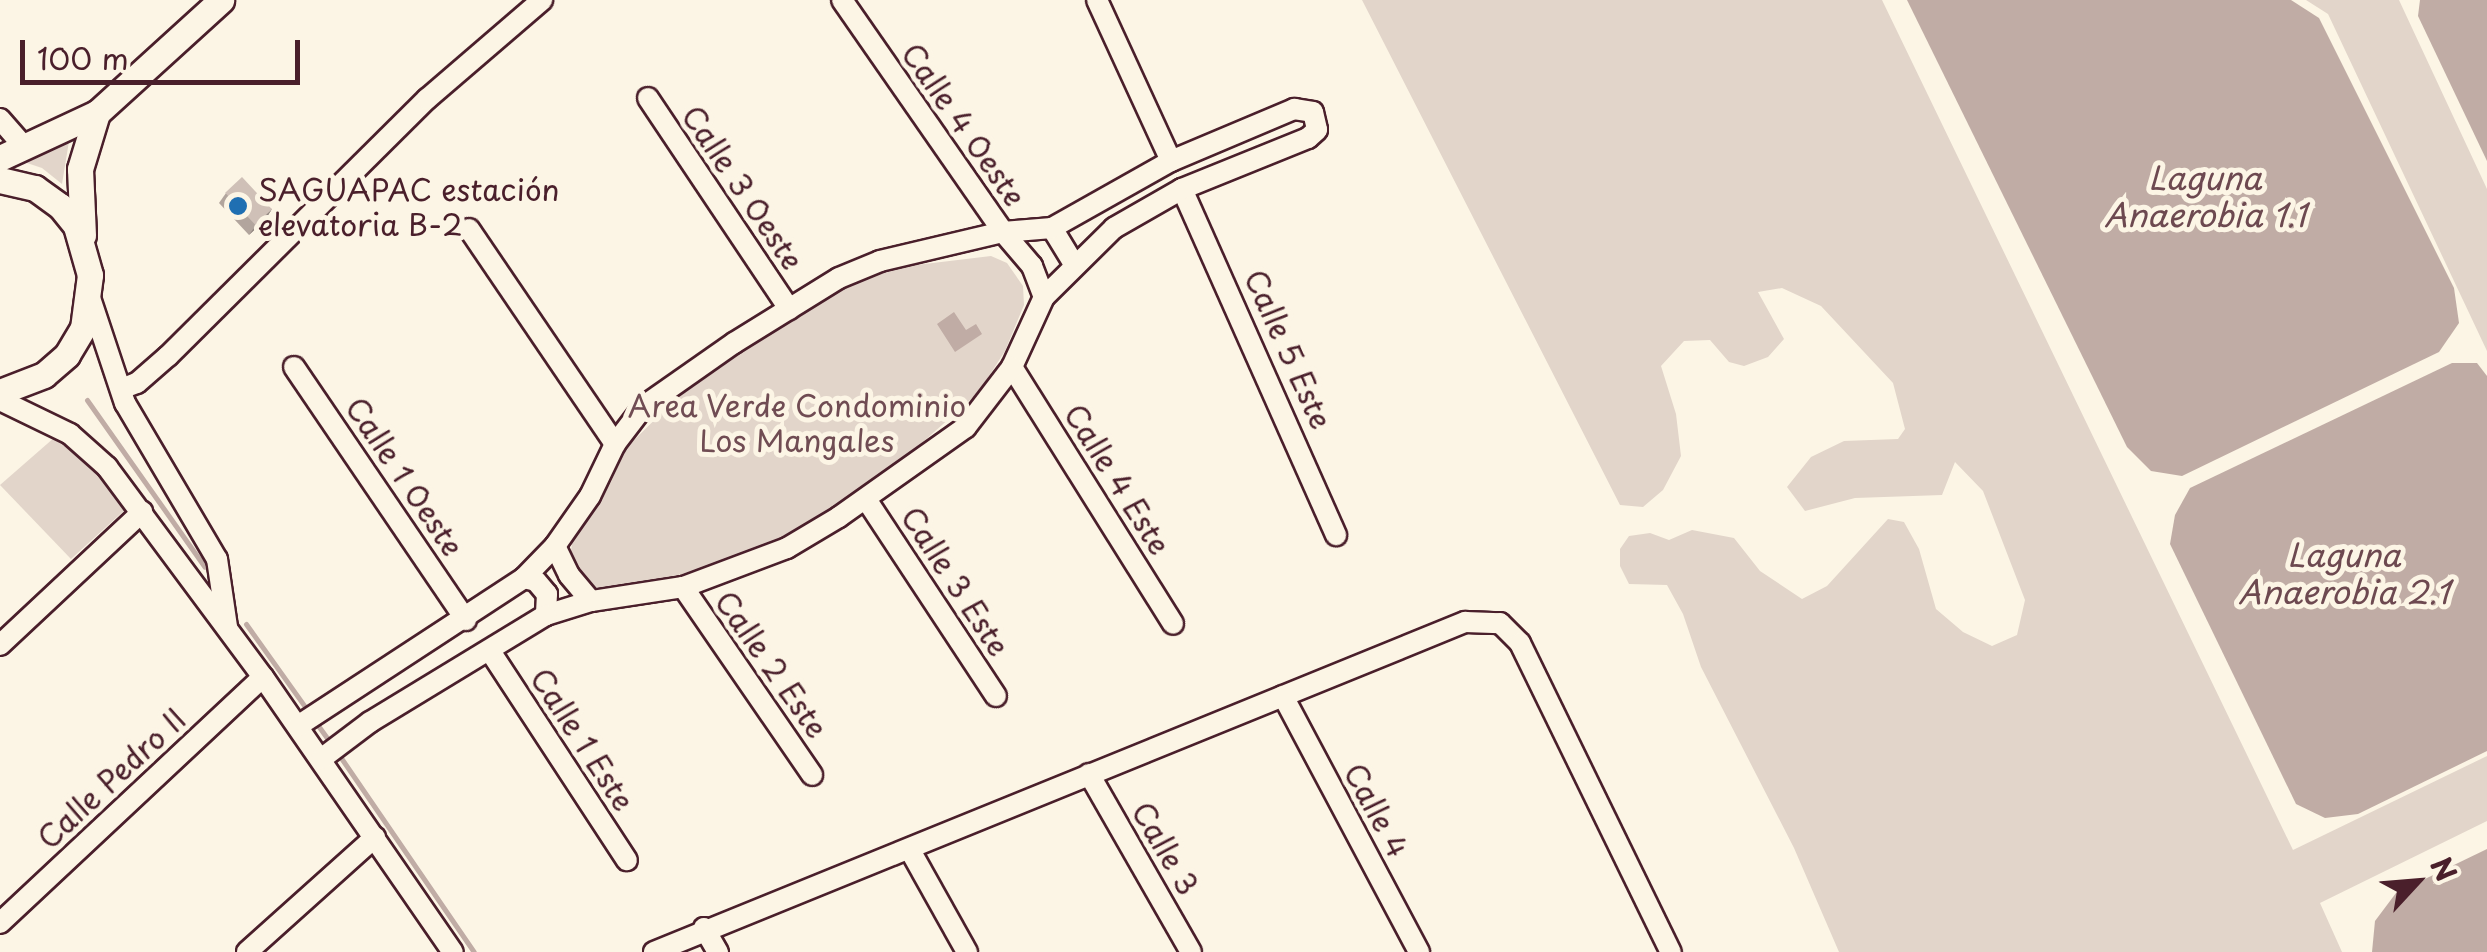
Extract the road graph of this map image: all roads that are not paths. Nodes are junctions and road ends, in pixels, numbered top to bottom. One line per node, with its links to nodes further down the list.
1 (221, 0): 6 (main road)
2 (542, 0): 22 (street)
3 (842, 0): 14 (street, Calle 4 Oeste)
4 (1097, 0): 9 (street)
5 (648, 98): 19 (street, Calle 3 Oeste)
6 (97, 113): 8 (main road); 15 (main road)
7 (0, 119): 8 (street)
8 (11, 151)
9 (1171, 161): 11 (street); 12 (street)
10 (0, 180): 15 (main road)
11 (1182, 188): 16 (street); 28 (street, Calle 5 Este)
12 (1052, 228): 14 (street); 16 (street)
13 (469, 229): 25 (street)
14 (1003, 232): 17 (street, Calle 4 Oeste); 19 (street)
15 (85, 253): 18 (main road)
16 (1074, 264): 17 (street)
17 (1044, 297): 21 (street)
18 (90, 298): 22 (street); 23 (main road)
19 (789, 309): 25 (street)
20 (294, 367): 34 (street, Calle 1 Oeste)
21 (1012, 367): 26 (street); 35 (street, Calle 4 Este)
22 (121, 389): 36 (street)
23 (0, 392)
24 (0, 400): 27 (street)
25 (615, 444): 29 (street)
26 (866, 498): 31 (street); 40 (street, Calle 3 Este)
27 (142, 512): 36 (street); 37 (street)
28 (1336, 536)
29 (555, 546): 30 (street); 32 (street)
30 (524, 578): 33 (street); 34 (street)
31 (683, 586): 32 (street); 45 (street, Calle 2 Este)
32 (591, 602): 33 (street)
33 (546, 615): 38 (street)
34 (466, 620): 42 (street)
35 (1174, 624)
36 (226, 627): 39 (street)
37 (0, 645)
38 (490, 651): 43 (street); 48 (street, Calle 1 Este)
39 (263, 677): 42 (street); 49 (street, Calle Pedro II)
40 (996, 696)
41 (1282, 696): 44 (street); 57 (street, Calle 4); 58 (street)
42 (309, 720): 43 (street)
43 (330, 750): 46 (street)
44 (1090, 774): 47 (street); 56 (street, Calle 3)
45 (812, 775)
46 (374, 837): 51 (street); 52 (street)
47 (910, 850): 50 (street); 55 (street)
48 (627, 860)
49 (0, 923)
50 (704, 928): 53 (street); 54 (street)
51 (247, 952)
52 (453, 952)
53 (654, 952)
54 (718, 952)
55 (967, 952)
56 (1191, 952)
57 (1419, 952)
58 (1671, 952)

